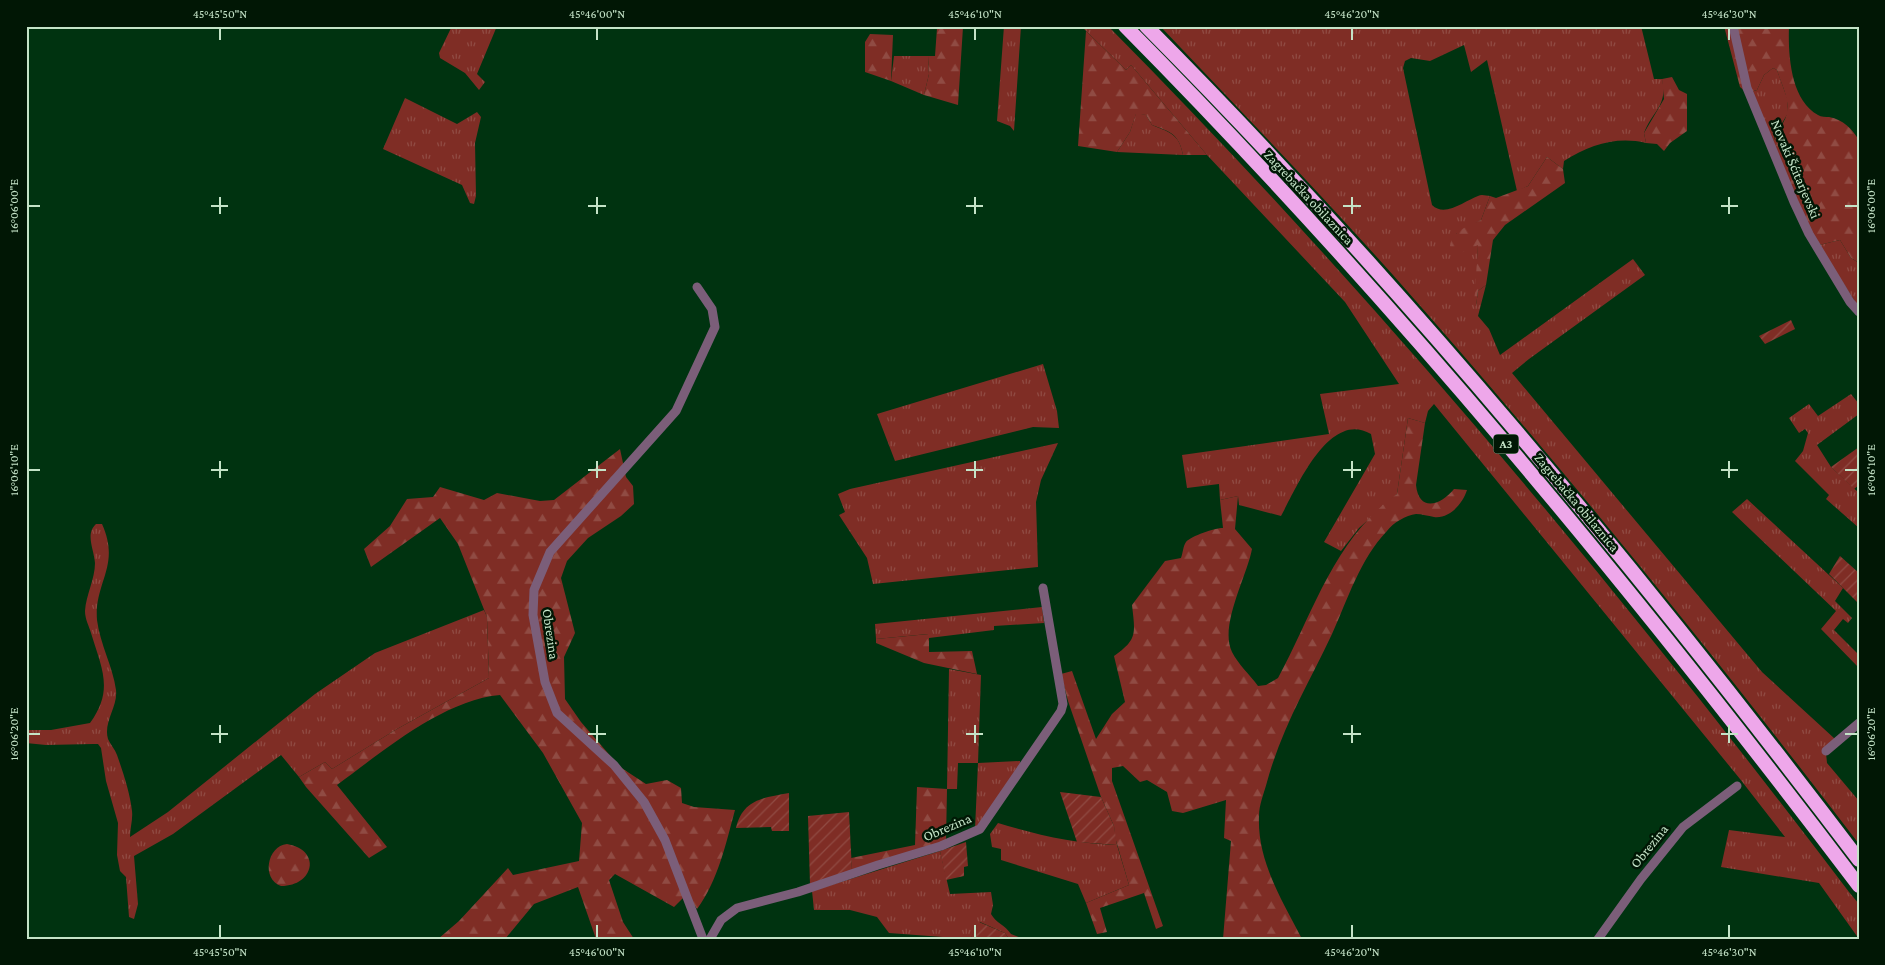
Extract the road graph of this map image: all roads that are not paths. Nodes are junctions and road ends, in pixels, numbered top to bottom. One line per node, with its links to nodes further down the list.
1 (1125, 26): 11 (highway, Zagrebačka obilaznica / A3)
2 (1146, 26): 10 (highway, Zagrebačka obilaznica / A3)
3 (1733, 26): 5 (street, Novaki Šćitarjevski)
4 (697, 287): 12 (street, Obrezina)
5 (1859, 312)
6 (1043, 588): 13 (street, Obrezina)
7 (1859, 723): 8 (street)
8 (1826, 751)
9 (1737, 786): 14 (street, Obrezina)
10 (1859, 860)
11 (1859, 886)
12 (703, 939)
13 (710, 939)
14 (1598, 939)

